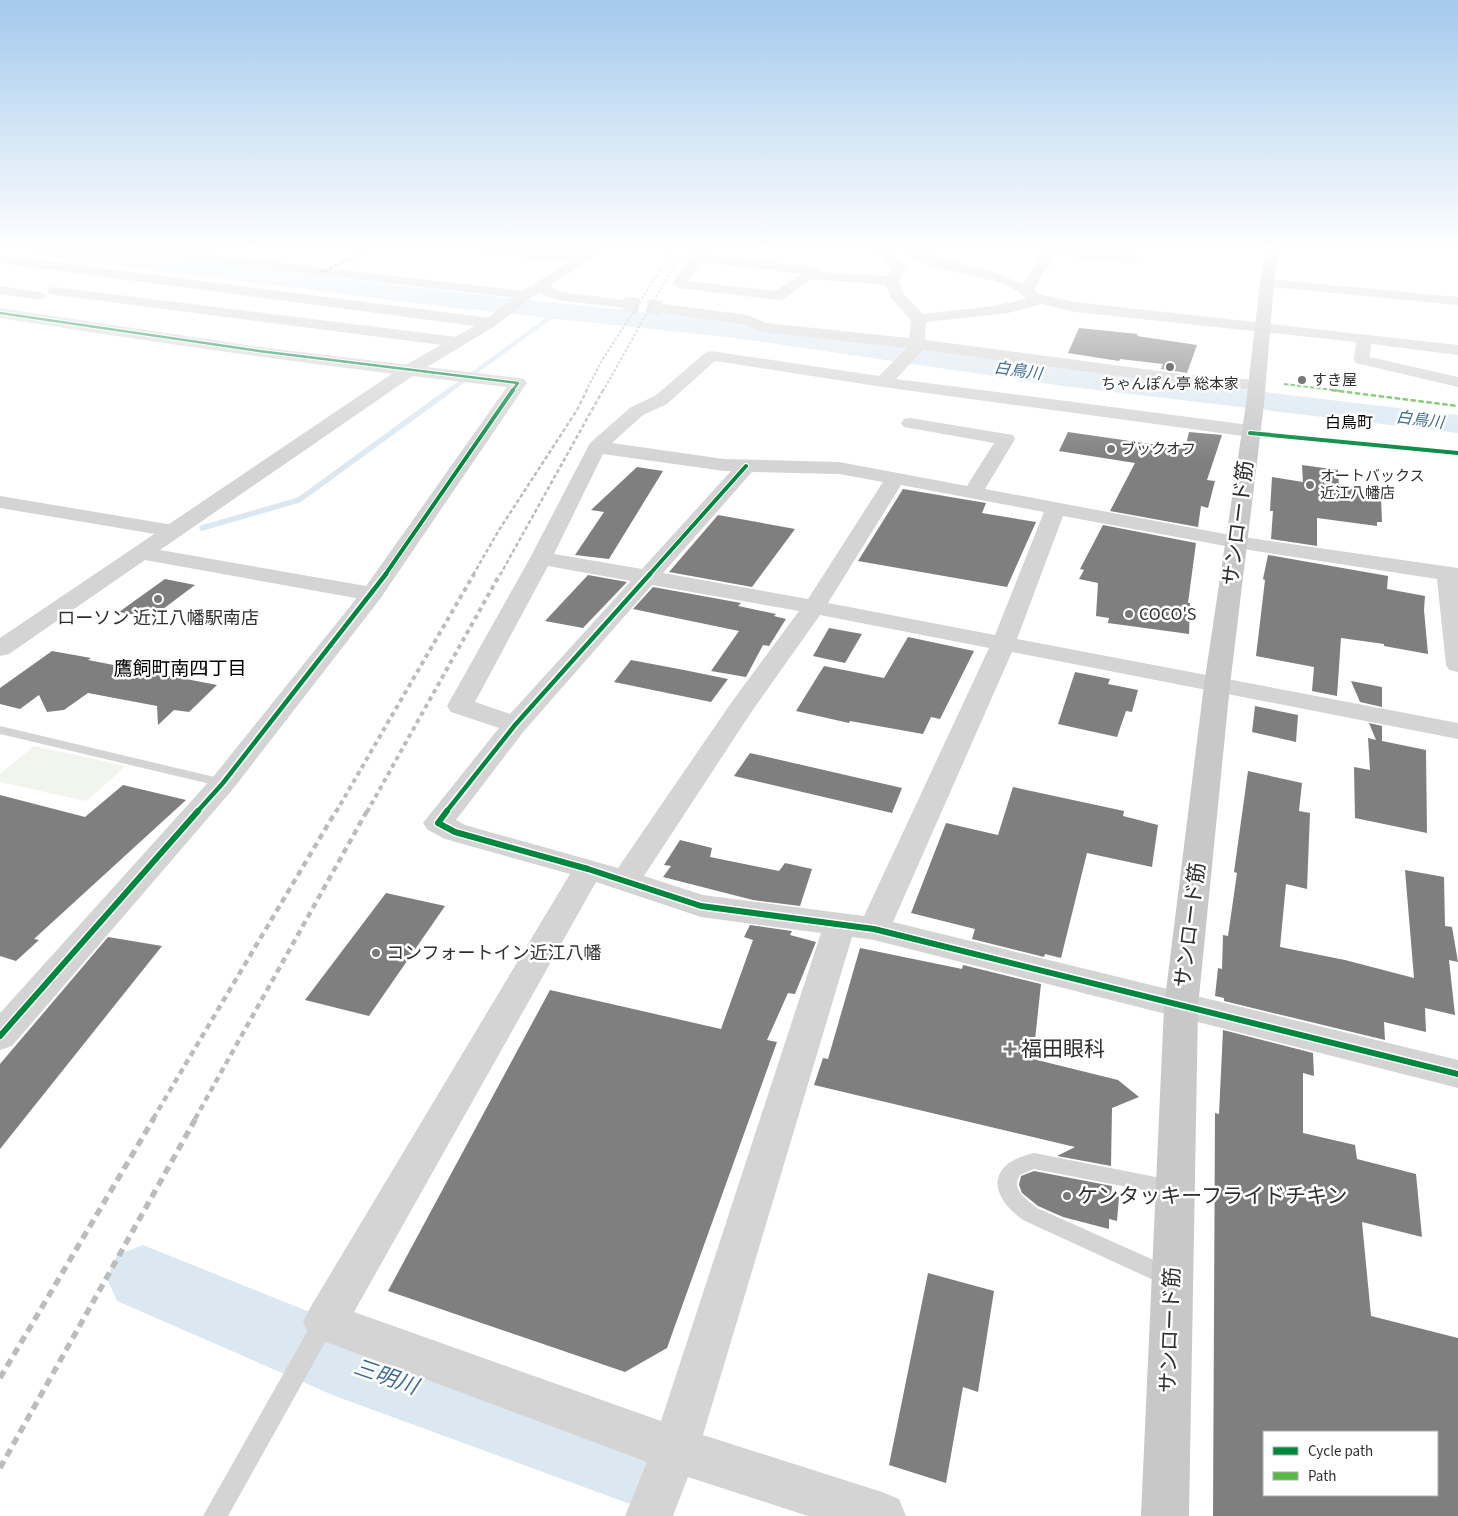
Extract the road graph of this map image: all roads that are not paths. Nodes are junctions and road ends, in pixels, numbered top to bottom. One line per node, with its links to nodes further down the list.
1 (919, 319): 13 (street)
2 (42, 320): 15 (street)
3 (271, 320): 12 (street)
4 (472, 320): 9 (street)
5 (493, 320): 9 (street)
6 (746, 320): 13 (street)
7 (1188, 320): 10 (street)
8 (1262, 320): 10 (main road, サンロード筋)
9 (490, 322): 12 (street)
10 (1261, 328): 11 (street); 18 (main road, サンロード筋)
11 (1364, 338): 14 (street); 17 (street)
12 (457, 342): 15 (street)
13 (916, 346): 16 (street); 18 (street)
14 (1458, 350)
15 (408, 371): 27 (street); 33 (street)
16 (883, 382): 20 (street); 21 (street)
17 (1458, 382)
18 (1255, 386): 20 (main road, サンロード筋)
19 (910, 423): 24 (street)
20 (1250, 429): 28 (main road, サンロード筋)
21 (597, 447): 22 (street); 30 (street)
22 (746, 466): 23 (street); 32 (street)
23 (896, 477): 24 (street); 34 (street)
24 (973, 492): 26 (street)
25 (0, 502): 27 (street)
26 (1056, 508): 28 (street); 35 (street)
27 (173, 531): 29 (street)
28 (1236, 542): 31 (street); 38 (main road, サンロード筋)
29 (141, 553): 33 (street); 36 (street)
30 (542, 558): 32 (street); 39 (street)
31 (1453, 574): 37 (street)
32 (646, 578): 34 (street); 39 (street)
33 (372, 594): 42 (street)
34 (814, 607): 35 (street); 44 (street)
35 (1003, 644): 38 (street); 45 (street)
36 (0, 649)
37 (1458, 665)
38 (1217, 685): 41 (street); 46 (main road, サンロード筋)
39 (515, 725): 43 (street)
40 (0, 730): 42 (lane)
41 (1458, 731)
42 (223, 783): 47 (street)
43 (588, 869): 44 (street); 51 (street)
44 (624, 882): 45 (street)
45 (857, 926): 46 (street); 52 (street)
46 (1180, 1008): 48 (street); 49 (main road, サンロード筋)
47 (0, 1036)
48 (1458, 1074)
49 (1174, 1189): 50 (main road, サンロード筋); 50 (lane)
50 (1172, 1278): 56 (main road, サンロード筋)
51 (321, 1329): 52 (street); 53 (lane)
52 (675, 1449): 54 (street); 55 (street)
53 (215, 1516)
54 (649, 1516)
55 (882, 1516)
56 (1165, 1516)

